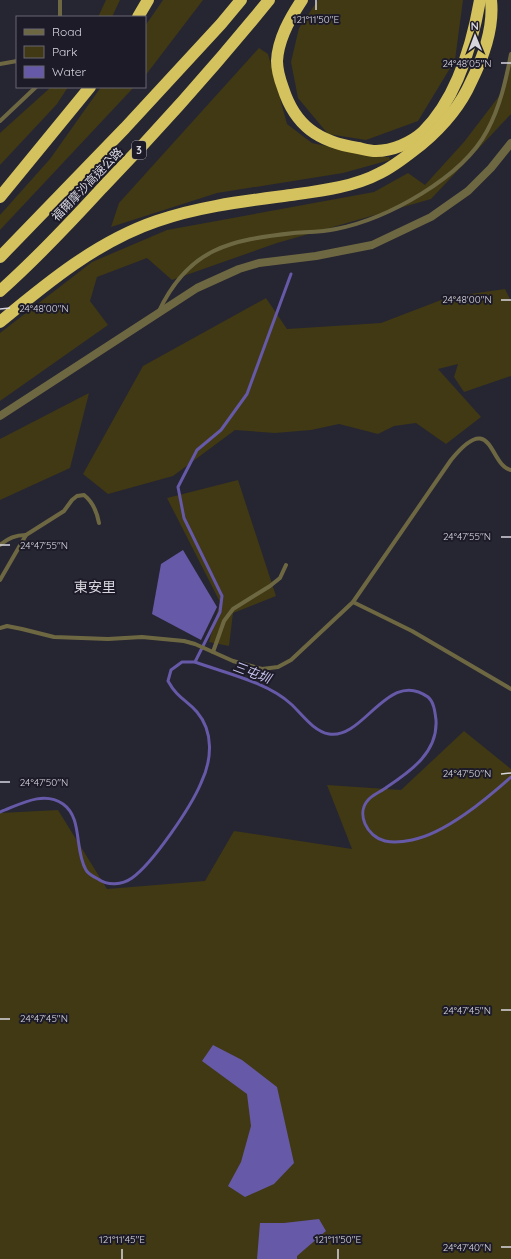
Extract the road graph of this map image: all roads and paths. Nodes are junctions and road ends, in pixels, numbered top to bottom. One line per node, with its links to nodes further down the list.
1 (60, 0): 8 (lane)
2 (148, 0): 9 (highway)
3 (241, 0): 18 (highway, 福爾摩沙高速公路 / 3)
4 (269, 0): 19 (highway, 福爾摩沙高速公路 / 3)
5 (302, 0): 6 (highway)
6 (480, 0)
7 (491, 0): 21 (highway)
8 (60, 16)
9 (139, 16)
10 (511, 54): 20 (lane)
11 (16, 61): 12 (lane)
12 (0, 64)
13 (35, 88): 15 (lane)
14 (89, 88): 17 (highway)
15 (0, 121)
16 (511, 143): 20 (street)
17 (0, 197)
18 (0, 257)
19 (0, 292)
20 (158, 313): 22 (street)
21 (0, 322)
22 (0, 416)
23 (511, 470): 29 (lane)
24 (100, 523): 25 (lane)
25 (26, 535): 26 (lane); 28 (lane)
26 (0, 545)
27 (286, 565): 31 (lane)
28 (0, 580)
29 (353, 602): 31 (lane); 32 (lane)
30 (0, 628): 31 (lane)
31 (213, 652)
32 (511, 689)

